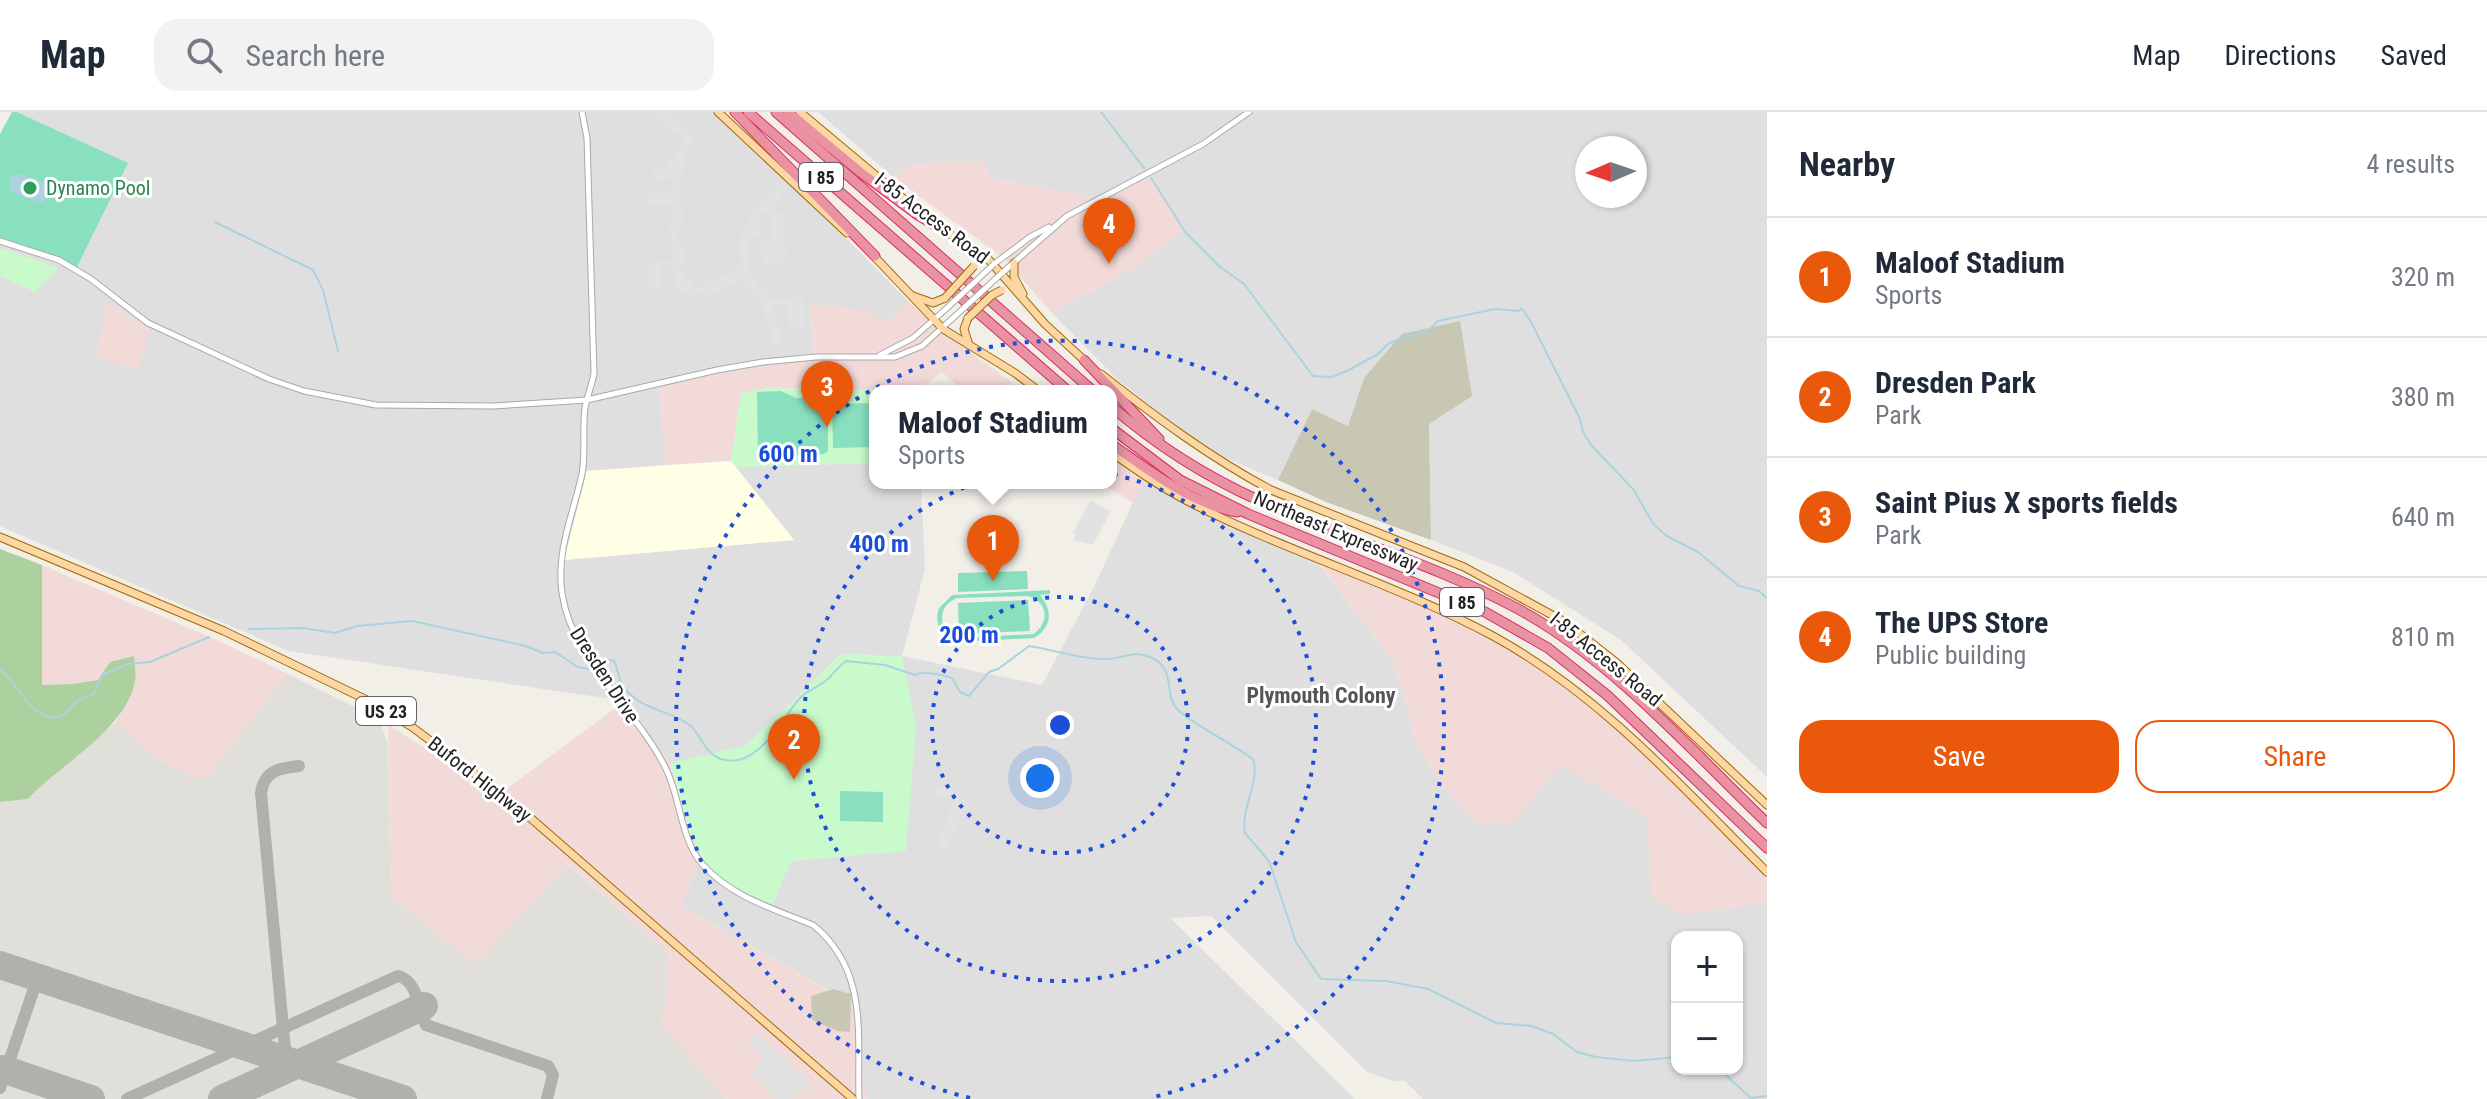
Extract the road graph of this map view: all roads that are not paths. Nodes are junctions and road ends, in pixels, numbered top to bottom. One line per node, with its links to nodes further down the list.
1 (582, 112): 32 (street, Dresden Drive)
2 (718, 112): 13 (main road)
3 (735, 112): 13 (highway)
4 (748, 112): 26 (highway, I 85)
5 (776, 112): 27 (highway, I 85)
6 (788, 112): 10 (highway)
7 (800, 112): 10 (main road, I-85 Access Road)
8 (1249, 112): 9 (street)
9 (1054, 225): 14 (street); 15 (street)
10 (938, 227): 12 (main road, I-85 Access Road)
11 (0, 241): 32 (street)
12 (968, 245): 15 (main road, I-85 Access Road); 18 (main road, bridge)
13 (875, 256): 18 (main road)
14 (1014, 263): 16 (street); 19 (main road)
15 (994, 264): 16 (main road, I-85 Access Road); 20 (street, bridge)
16 (1002, 273): 17 (main road, I-85 Access Road); 21 (street, bridge)
17 (1019, 295): 19 (main road, I-85 Access Road); 22 (main road, bridge)
18 (911, 296): 20 (main road)
19 (1027, 304): 24 (main road, I-85 Access Road)
20 (934, 321): 21 (main road); 23 (street)
21 (943, 329): 22 (main road); 23 (street)
22 (969, 345): 25 (main road)
23 (880, 356): 32 (street)
24 (1084, 360): 28 (highway); 29 (main road, I-85 Access Road)
25 (1030, 385)
26 (1061, 385)
27 (1086, 385)
28 (1108, 385)
29 (1116, 385)
30 (1117, 386): 40 (main road, I-85 Access Road)
31 (1117, 394): 36 (highway)
32 (587, 400): 45 (street, Dresden Drive)
33 (1117, 411): 36 (highway, Northeast Expressway / I 85)
34 (1117, 433): 38 (highway, Northeast Expressway / I 85)
35 (1117, 448): 38 (highway)
36 (1165, 448): 41 (highway, Northeast Expressway / I 85)
37 (1117, 456): 43 (main road, I-85 Access Road)
38 (1248, 514): 42 (highway, Northeast Expressway / I 85)
39 (0, 537): 44 (main road, Buford Highway / US 23)
40 (1767, 805)
41 (1767, 823)
42 (1767, 848)
43 (1767, 872)
44 (853, 1099)
45 (859, 1099)

